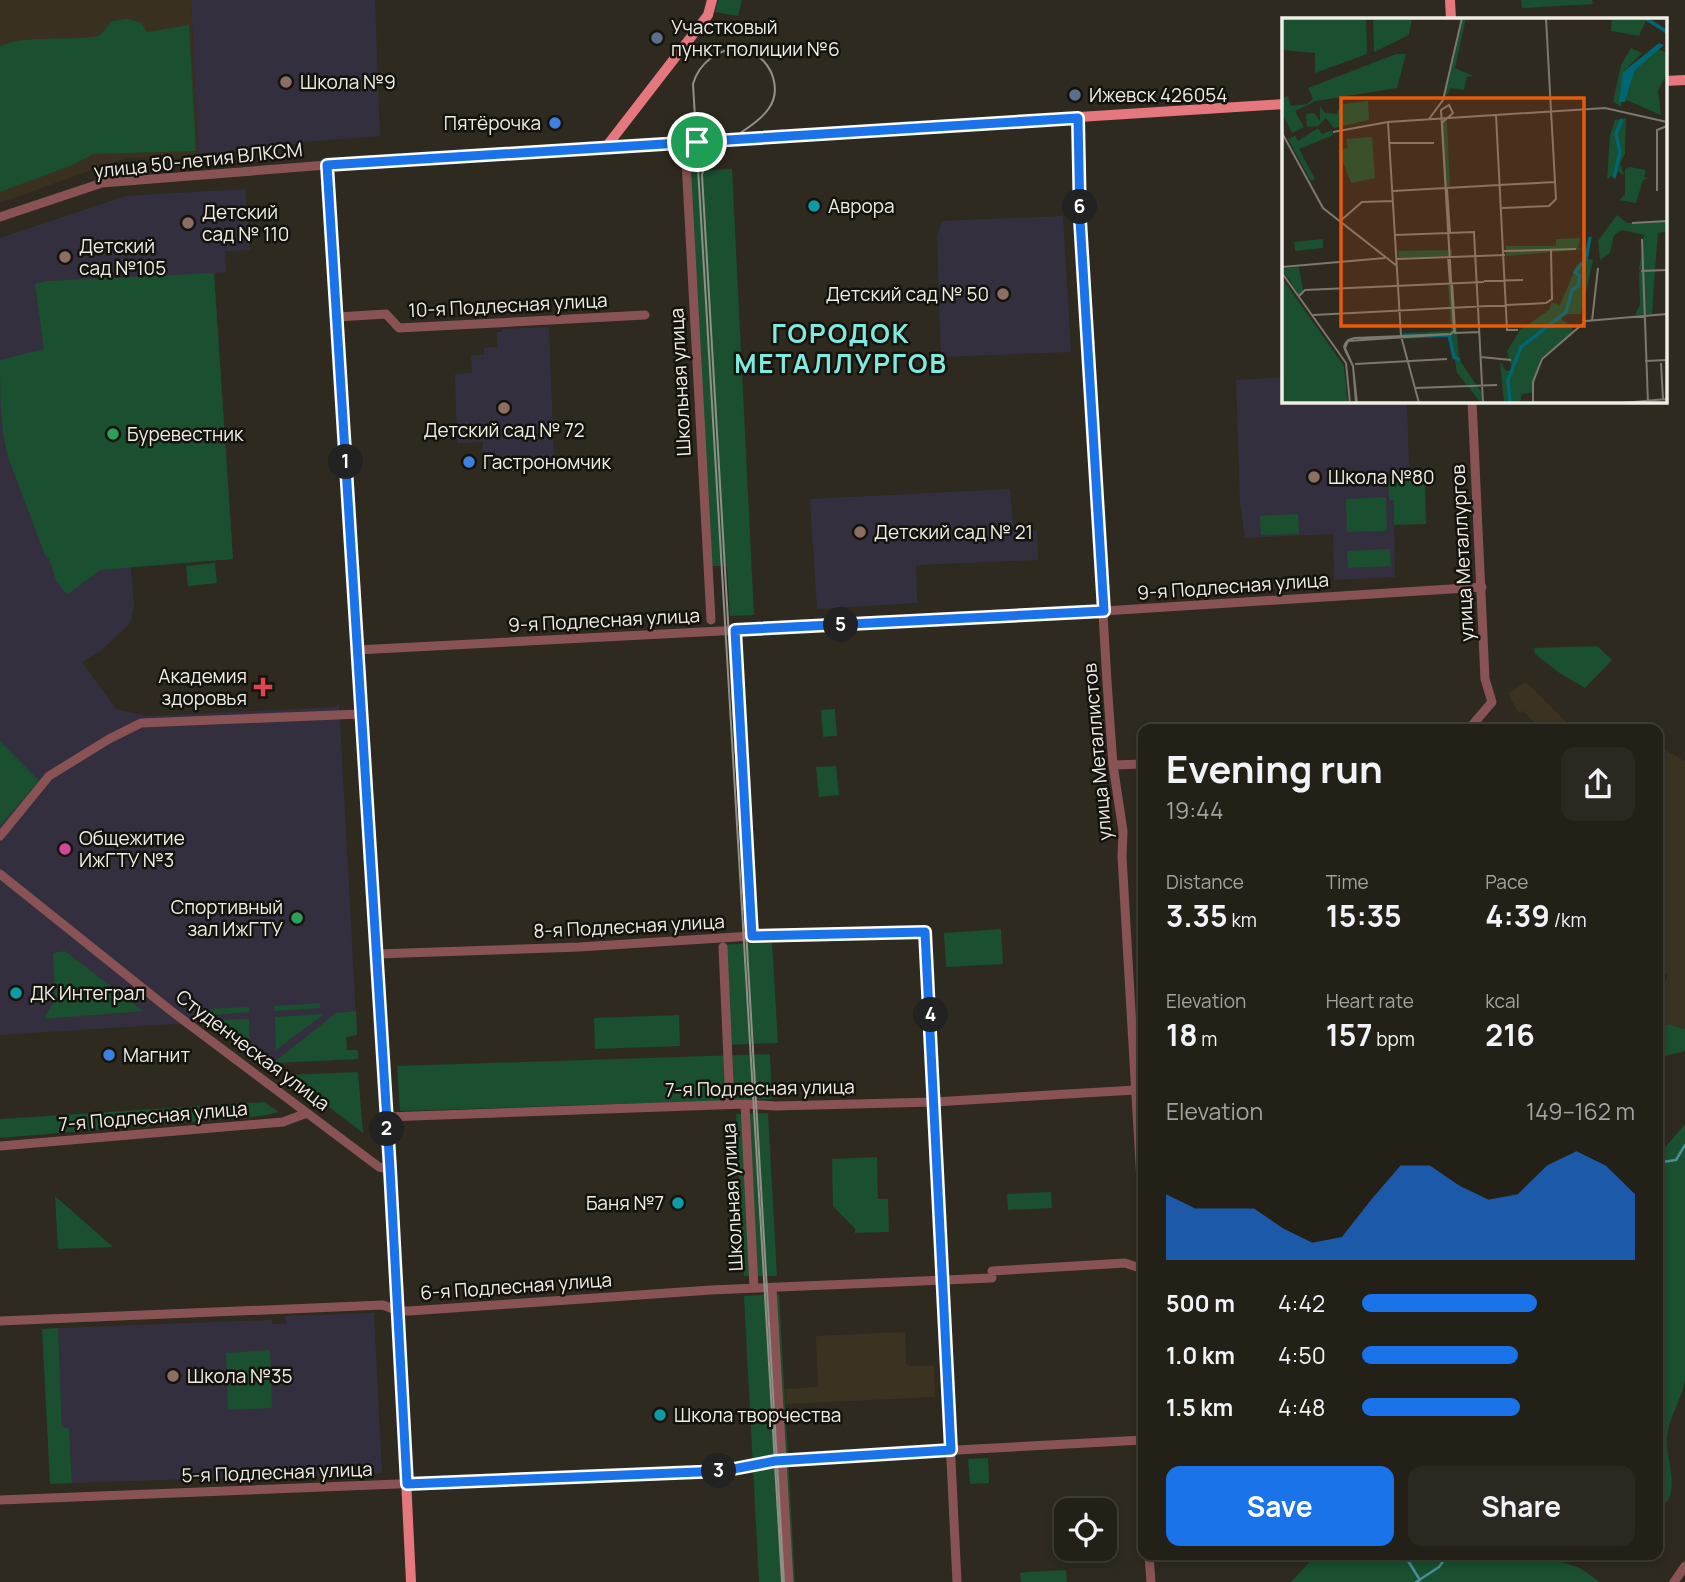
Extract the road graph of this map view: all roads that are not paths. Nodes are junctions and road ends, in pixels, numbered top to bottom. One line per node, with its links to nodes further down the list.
1 (712, 0): 7 (main road)
2 (1450, 0): 3 (main road)
3 (1451, 18)
4 (1282, 104): 5 (main road, улица 50-летия ВЛКСМ)
5 (1078, 118): 6 (main road, улица 50-летия ВЛКСМ); 14 (street, улица Металлистов)
6 (685, 143): 7 (main road, улица 50-летия ВЛКСМ); 15 (street, Школьная улица)
7 (606, 148): 8 (main road, улица 50-летия ВЛКСМ)
8 (327, 165): 9 (street, улица 50-летия ВЛКСМ); 11 (main road)
9 (0, 217)
10 (645, 315): 11 (street, 10-я Подлесная улица)
11 (337, 317): 17 (main road)
12 (1472, 402): 13 (street, улица Металлургов)
13 (1482, 587): 14 (street, 9-я Подлесная улица); 19 (street, улица Металлургов)
14 (1104, 611): 16 (street, 9-я Подлесная улица); 21 (street, улица Металлистов)
15 (711, 620)
16 (735, 630): 17 (street, 9-я Подлесная улица); 24 (street)
17 (357, 650): 18 (main road)
18 (361, 713): 22 (street); 26 (main road)
19 (1473, 724)
20 (1138, 764): 21 (street)
21 (1113, 765): 27 (street, улица Металлистов)
22 (0, 836)
23 (0, 874): 32 (street, Студенческая улица)
24 (752, 936): 26 (street, 8-я Подлесная улица); 29 (street, 8-я Подлесная улица)
25 (723, 947): 30 (street, Школьная улица)
26 (376, 954): 33 (main road)
27 (1138, 1065): 28 (street, улица Металлистов)
28 (1135, 1090): 29 (street, 7-я Подлесная улица); 34 (street, улица Металлистов)
29 (934, 1102): 31 (street, 7-я Подлесная улица); 38 (street)
30 (730, 1104): 31 (street, 7-я Подлесная улица); 33 (street, 7-я Подлесная улица)
31 (745, 1104): 39 (street, Школьная улица)
32 (307, 1113): 35 (street, 7-я Подлесная улица); 36 (street, Студенческая улица)
33 (386, 1117): 36 (main road)
34 (1138, 1137)
35 (0, 1146)
36 (390, 1169): 41 (main road)
37 (1138, 1268): 38 (street, 6-я Подлесная улица)
38 (943, 1280): 40 (street, 6-я Подлесная улица); 44 (street)
39 (754, 1288): 40 (street, 6-я Подлесная улица); 41 (street, 6-я Подлесная улица)
40 (772, 1288): 45 (street)
41 (398, 1311): 42 (street, 6-я Подлесная улица); 46 (main road)
42 (0, 1321)
43 (1138, 1439): 44 (street, 5-я Подлесная улица)
44 (951, 1450): 45 (street, 5-я Подлесная улица); 52 (street)
45 (782, 1461): 46 (street, 5-я Подлесная улица); 51 (street)
46 (407, 1484): 47 (street, 5-я Подлесная улица); 50 (main road)
47 (0, 1500)
48 (1149, 1560): 53 (street)
49 (1685, 1566): 54 (street)
50 (411, 1582)
51 (789, 1582)
52 (957, 1582)
53 (1151, 1582)
54 (1674, 1582)

